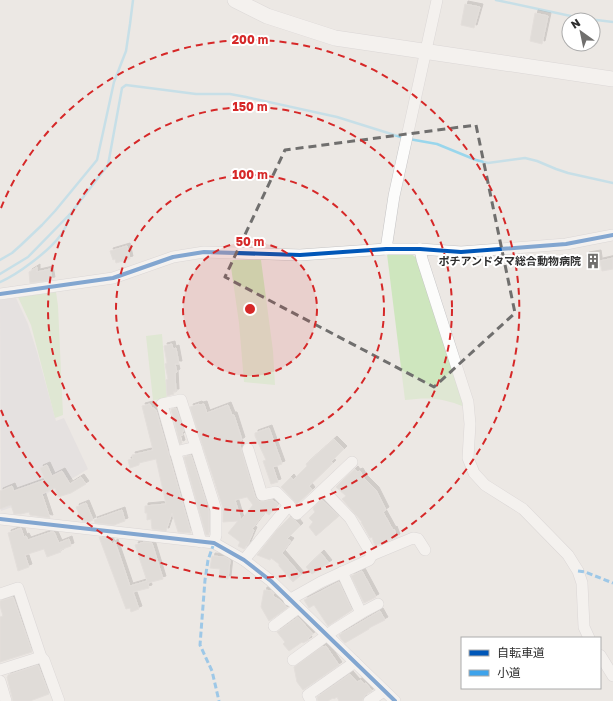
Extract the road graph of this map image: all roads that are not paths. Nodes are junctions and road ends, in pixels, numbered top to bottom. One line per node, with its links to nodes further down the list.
1 (235, 0): 3 (street)
2 (437, 0): 3 (street)
3 (426, 51): 4 (street); 6 (street)
4 (613, 79)
5 (613, 235): 7 (street)
6 (386, 249): 7 (street); 8 (street)
7 (420, 249): 29 (street)
8 (0, 294)
9 (196, 447): 11 (street); 11 (street); 17 (street)
10 (248, 449): 14 (street)
11 (175, 452): 16 (street)
12 (352, 462): 13 (street)
13 (323, 490): 14 (street); 19 (street)
14 (289, 505): 20 (street)
15 (0, 519): 16 (street)
16 (201, 542): 17 (street)
17 (214, 543): 20 (street)
18 (425, 550): 19 (street)
19 (372, 555): 21 (street)
20 (244, 560): 23 (street)
21 (342, 572): 23 (street); 26 (street)
22 (0, 594): 31 (street)
23 (290, 600): 25 (street)
24 (378, 604): 26 (street)
25 (298, 608): 27 (street); 28 (street)
26 (361, 613): 28 (street)
27 (274, 626)
28 (327, 635): 32 (street); 33 (street)
29 (589, 637)
30 (601, 656): 35 (street)
31 (41, 657): 34 (street); 39 (street)
32 (293, 660)
33 (355, 662): 37 (street); 40 (street)
34 (0, 670)
35 (613, 676)
36 (0, 681): 38 (street)
37 (384, 691): 41 (street); 42 (street)
38 (3, 697)
39 (59, 701)
40 (311, 701)
41 (369, 701)
42 (395, 701)

